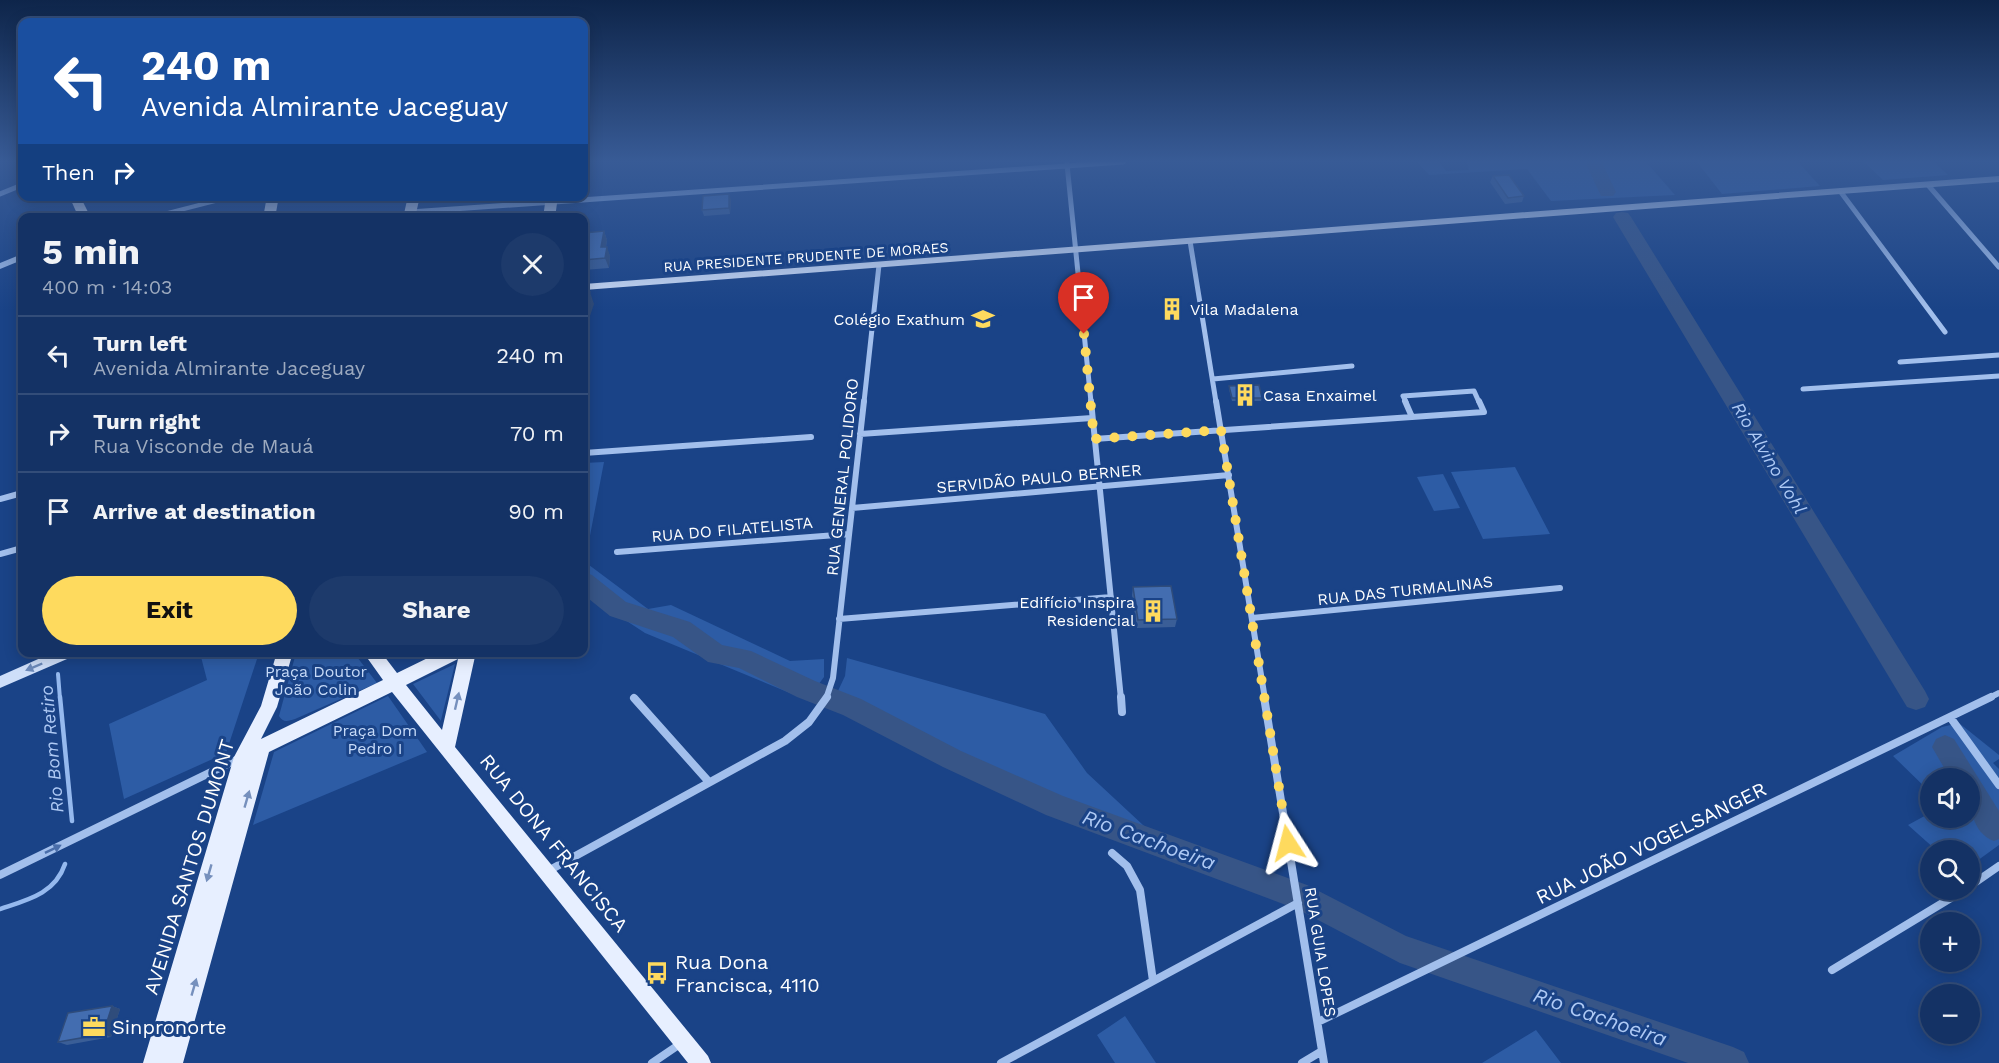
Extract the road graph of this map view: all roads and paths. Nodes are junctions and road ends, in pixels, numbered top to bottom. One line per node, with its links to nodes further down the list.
1 (1071, 212): 6 (street)
2 (1580, 212): 5 (main road, RUA PRESIDENTE PRUDENTE DE MORAES)
3 (1855, 212): 12 (street)
4 (1951, 212): 10 (street)
5 (1190, 241): 6 (main road, RUA PRESIDENTE PRUDENTE DE MORAES); 17 (street, RUA GUIA LOPES)
6 (1075, 250): 8 (main road, RUA PRESIDENTE PRUDENTE DE MORAES); 20 (street)
7 (18, 259): 9 (street)
8 (879, 265): 11 (main road, RUA PRESIDENTE PRUDENTE DE MORAES); 22 (street, RUA GENERAL POLIDORO)
9 (0, 266)
10 (1999, 267)
11 (588, 287)
12 (1945, 332)
13 (1999, 355): 14 (street)
14 (1900, 362)
15 (1352, 366): 17 (street)
16 (1999, 376): 18 (street)
17 (1213, 379): 21 (street, RUA GUIA LOPES)
18 (1803, 389)
19 (1412, 417): 19 (street); 21 (street)
20 (1092, 418): 22 (street); 24 (street)
21 (1221, 430): 24 (street); 26 (street, RUA GUIA LOPES)
22 (860, 434): 30 (street, RUA GENERAL POLIDORO)
23 (811, 437): 25 (street)
24 (1094, 439): 27 (street)
25 (588, 453)
26 (1229, 475): 27 (street, SERVIDÃO PAULO BERNER); 37 (street, RUA GUIA LOPES)
27 (1099, 486): 30 (street, SERVIDÃO PAULO BERNER); 36 (street)
28 (18, 494): 29 (street)
29 (0, 499)
30 (852, 508): 31 (street, RUA GENERAL POLIDORO)
31 (849, 534): 33 (street, RUA DO FILATELISTA); 38 (street, RUA GENERAL POLIDORO)
32 (18, 549): 34 (street)
33 (617, 552)
34 (0, 554)
35 (1560, 588): 37 (street, RUA DAS TURMALINAS)
36 (1111, 597): 38 (street); 49 (street)
37 (1252, 618): 62 (street, RUA GUIA LOPES)
38 (839, 619): 54 (street, RUA GENERAL POLIDORO)
39 (58, 657): 44 (main road, one-way to 44)
40 (284, 657): 48 (main road, AVENIDA SANTOS DUMONT)
41 (375, 657): 45 (main road, RUA DONA FRANCISCA)
42 (447, 657): 45 (main road)
43 (467, 657): 52 (main road, one-way to 43)
44 (0, 682)
45 (394, 683): 51 (main road); 52 (main road, RUA DONA FRANCISCA)
46 (1999, 693): 50 (street, RUA JOÃO VOGELSANGER)
47 (634, 698): 54 (street)
48 (269, 707): 51 (main road); 53 (main road, AVENIDA SANTOS DUMONT)
49 (1122, 712)
50 (1950, 717): 55 (street); 65 (street, RUA JOÃO VOGELSANGER)
51 (280, 739): 69 (main road, AVENIDA SANTOS DUMONT, one-way to 51)
52 (446, 749): 58 (main road, RUA DONA FRANCISCA)
53 (243, 757): 59 (street, one-way to 53); 68 (main road, AVENIDA SANTOS DUMONT, one-way to 68)
54 (709, 782): 58 (street)
55 (1999, 785)
56 (1112, 853): 64 (street)
57 (1999, 866): 60 (street)
58 (547, 872): 66 (main road, RUA DONA FRANCISCA)
59 (0, 875)
60 (1980, 879)
61 (1948, 900): 63 (street)
62 (1298, 903): 64 (street); 65 (street, RUA GUIA LOPES)
63 (1832, 970)
64 (1153, 981): 72 (street)
65 (1318, 1022): 67 (street, RUA GUIA LOPES)
66 (682, 1042): 70 (street); 71 (main road, RUA DONA FRANCISCA)
67 (1322, 1051): 73 (street); 74 (street, RUA GUIA LOPES)
68 (153, 1063)
69 (173, 1063)
70 (652, 1063)
71 (701, 1063)
72 (1001, 1063)
73 (1302, 1063)
74 (1324, 1063)

